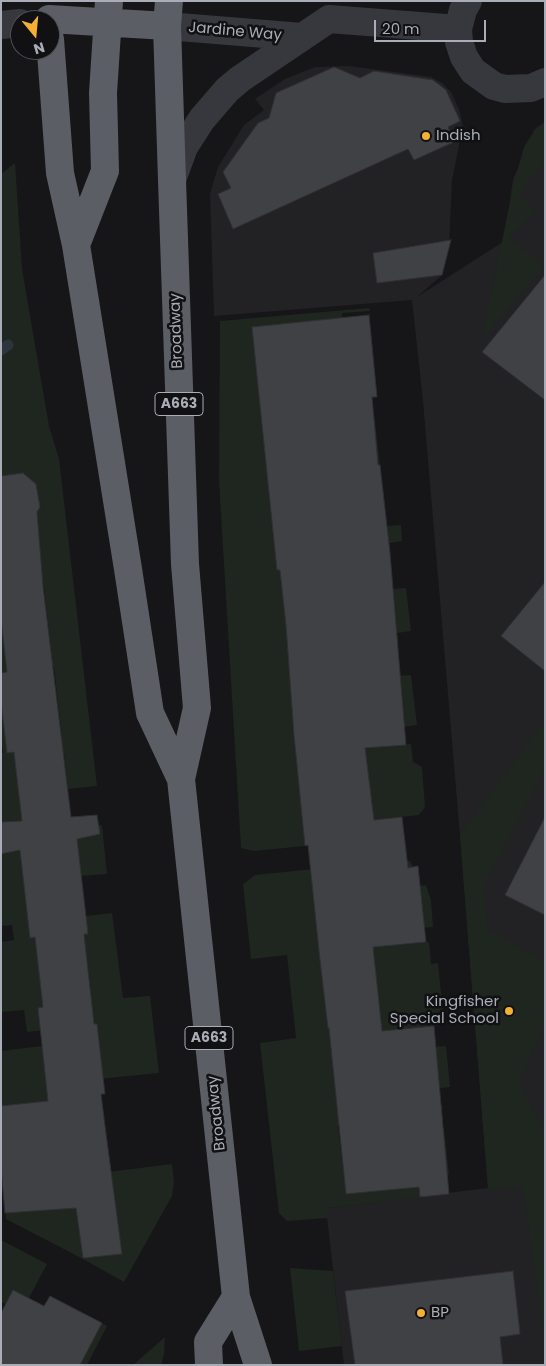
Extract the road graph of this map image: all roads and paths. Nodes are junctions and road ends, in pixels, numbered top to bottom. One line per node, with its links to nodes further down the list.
1 (468, 1): 6 (street)
2 (321, 10): 6 (street, Jardine Way); 7 (street, Jardine Way)
3 (108, 12): 4 (highway); 5 (highway); 11 (highway)
4 (168, 14): 7 (street, Jardine Way); 10 (highway, Broadway / A663)
5 (60, 19)
6 (458, 29): 9 (street)
7 (302, 37): 10 (street, Jardine Way)
8 (52, 60): 11 (highway, Broadway / A663)
9 (545, 82)
10 (172, 180): 12 (highway, Broadway / A663)
11 (76, 245): 12 (highway, Broadway / A663)
12 (181, 779): 13 (highway, Broadway / A663)
13 (236, 1297): 14 (highway); 15 (highway, Broadway / A663)
14 (209, 1365)
15 (258, 1365)

